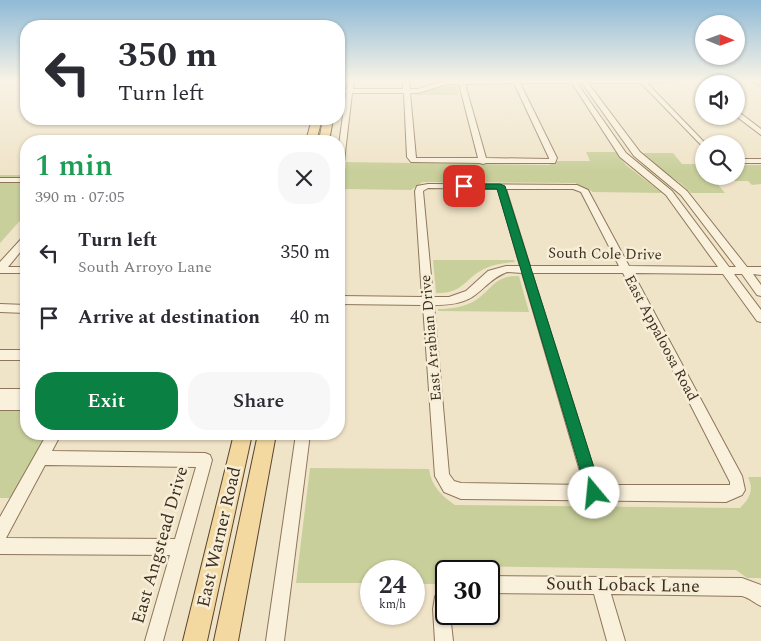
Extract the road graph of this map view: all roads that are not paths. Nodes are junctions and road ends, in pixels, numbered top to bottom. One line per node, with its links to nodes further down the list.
1 (347, 111): 10 (street)
2 (408, 111): 14 (street)
3 (469, 111): 14 (street)
4 (530, 111): 14 (street)
5 (593, 111): 23 (street)
6 (605, 111): 24 (street)
7 (671, 111): 11 (street)
8 (745, 120): 9 (street)
9 (761, 133)
10 (344, 135)
11 (695, 137)
12 (745, 161): 13 (street)
13 (761, 161)
14 (483, 162)
15 (0, 180): 16 (street)
16 (20, 180)
17 (500, 186): 19 (street); 22 (street, East Appaloosa Road); 28 (street, East Arabian Drive)
18 (20, 246): 20 (street)
19 (526, 268): 22 (street, South Cole Drive); 28 (street, South Cole Drive); 43 (street)
20 (0, 270): 21 (street)
21 (20, 270)
22 (625, 270): 23 (street, South Cole Drive); 43 (street, East Appaloosa Road)
23 (726, 270): 24 (street, South Cole Drive); 31 (street)
24 (744, 271): 25 (street, South Cole Drive); 26 (street)
25 (761, 271)
26 (761, 292)
27 (345, 300): 28 (street, South Cole Drive)
28 (429, 301): 43 (street, East Arabian Drive)
29 (0, 308): 30 (street)
30 (20, 309)
31 (761, 318)
32 (0, 355): 33 (street)
33 (20, 355)
34 (0, 395): 35 (street)
35 (20, 395)
36 (0, 404): 37 (street)
37 (20, 404)
38 (51, 440): 42 (street)
39 (243, 440): 52 (main road, East Warner Road)
40 (266, 440): 53 (main road, East Warner Road)
41 (302, 440): 54 (street)
42 (41, 458): 44 (street); 46 (street, East Angstead Drive)
43 (594, 493)
44 (0, 532)
45 (0, 546): 46 (street)
46 (181, 547): 51 (street, East Angstead Drive)
47 (500, 584): 48 (street, South Loback Lane)
48 (600, 585): 49 (street, South Loback Lane); 56 (street)
49 (759, 594)
50 (443, 625): 55 (street)
51 (154, 641)
52 (195, 641)
53 (226, 641)
54 (275, 641)
55 (444, 641)
56 (616, 641)

